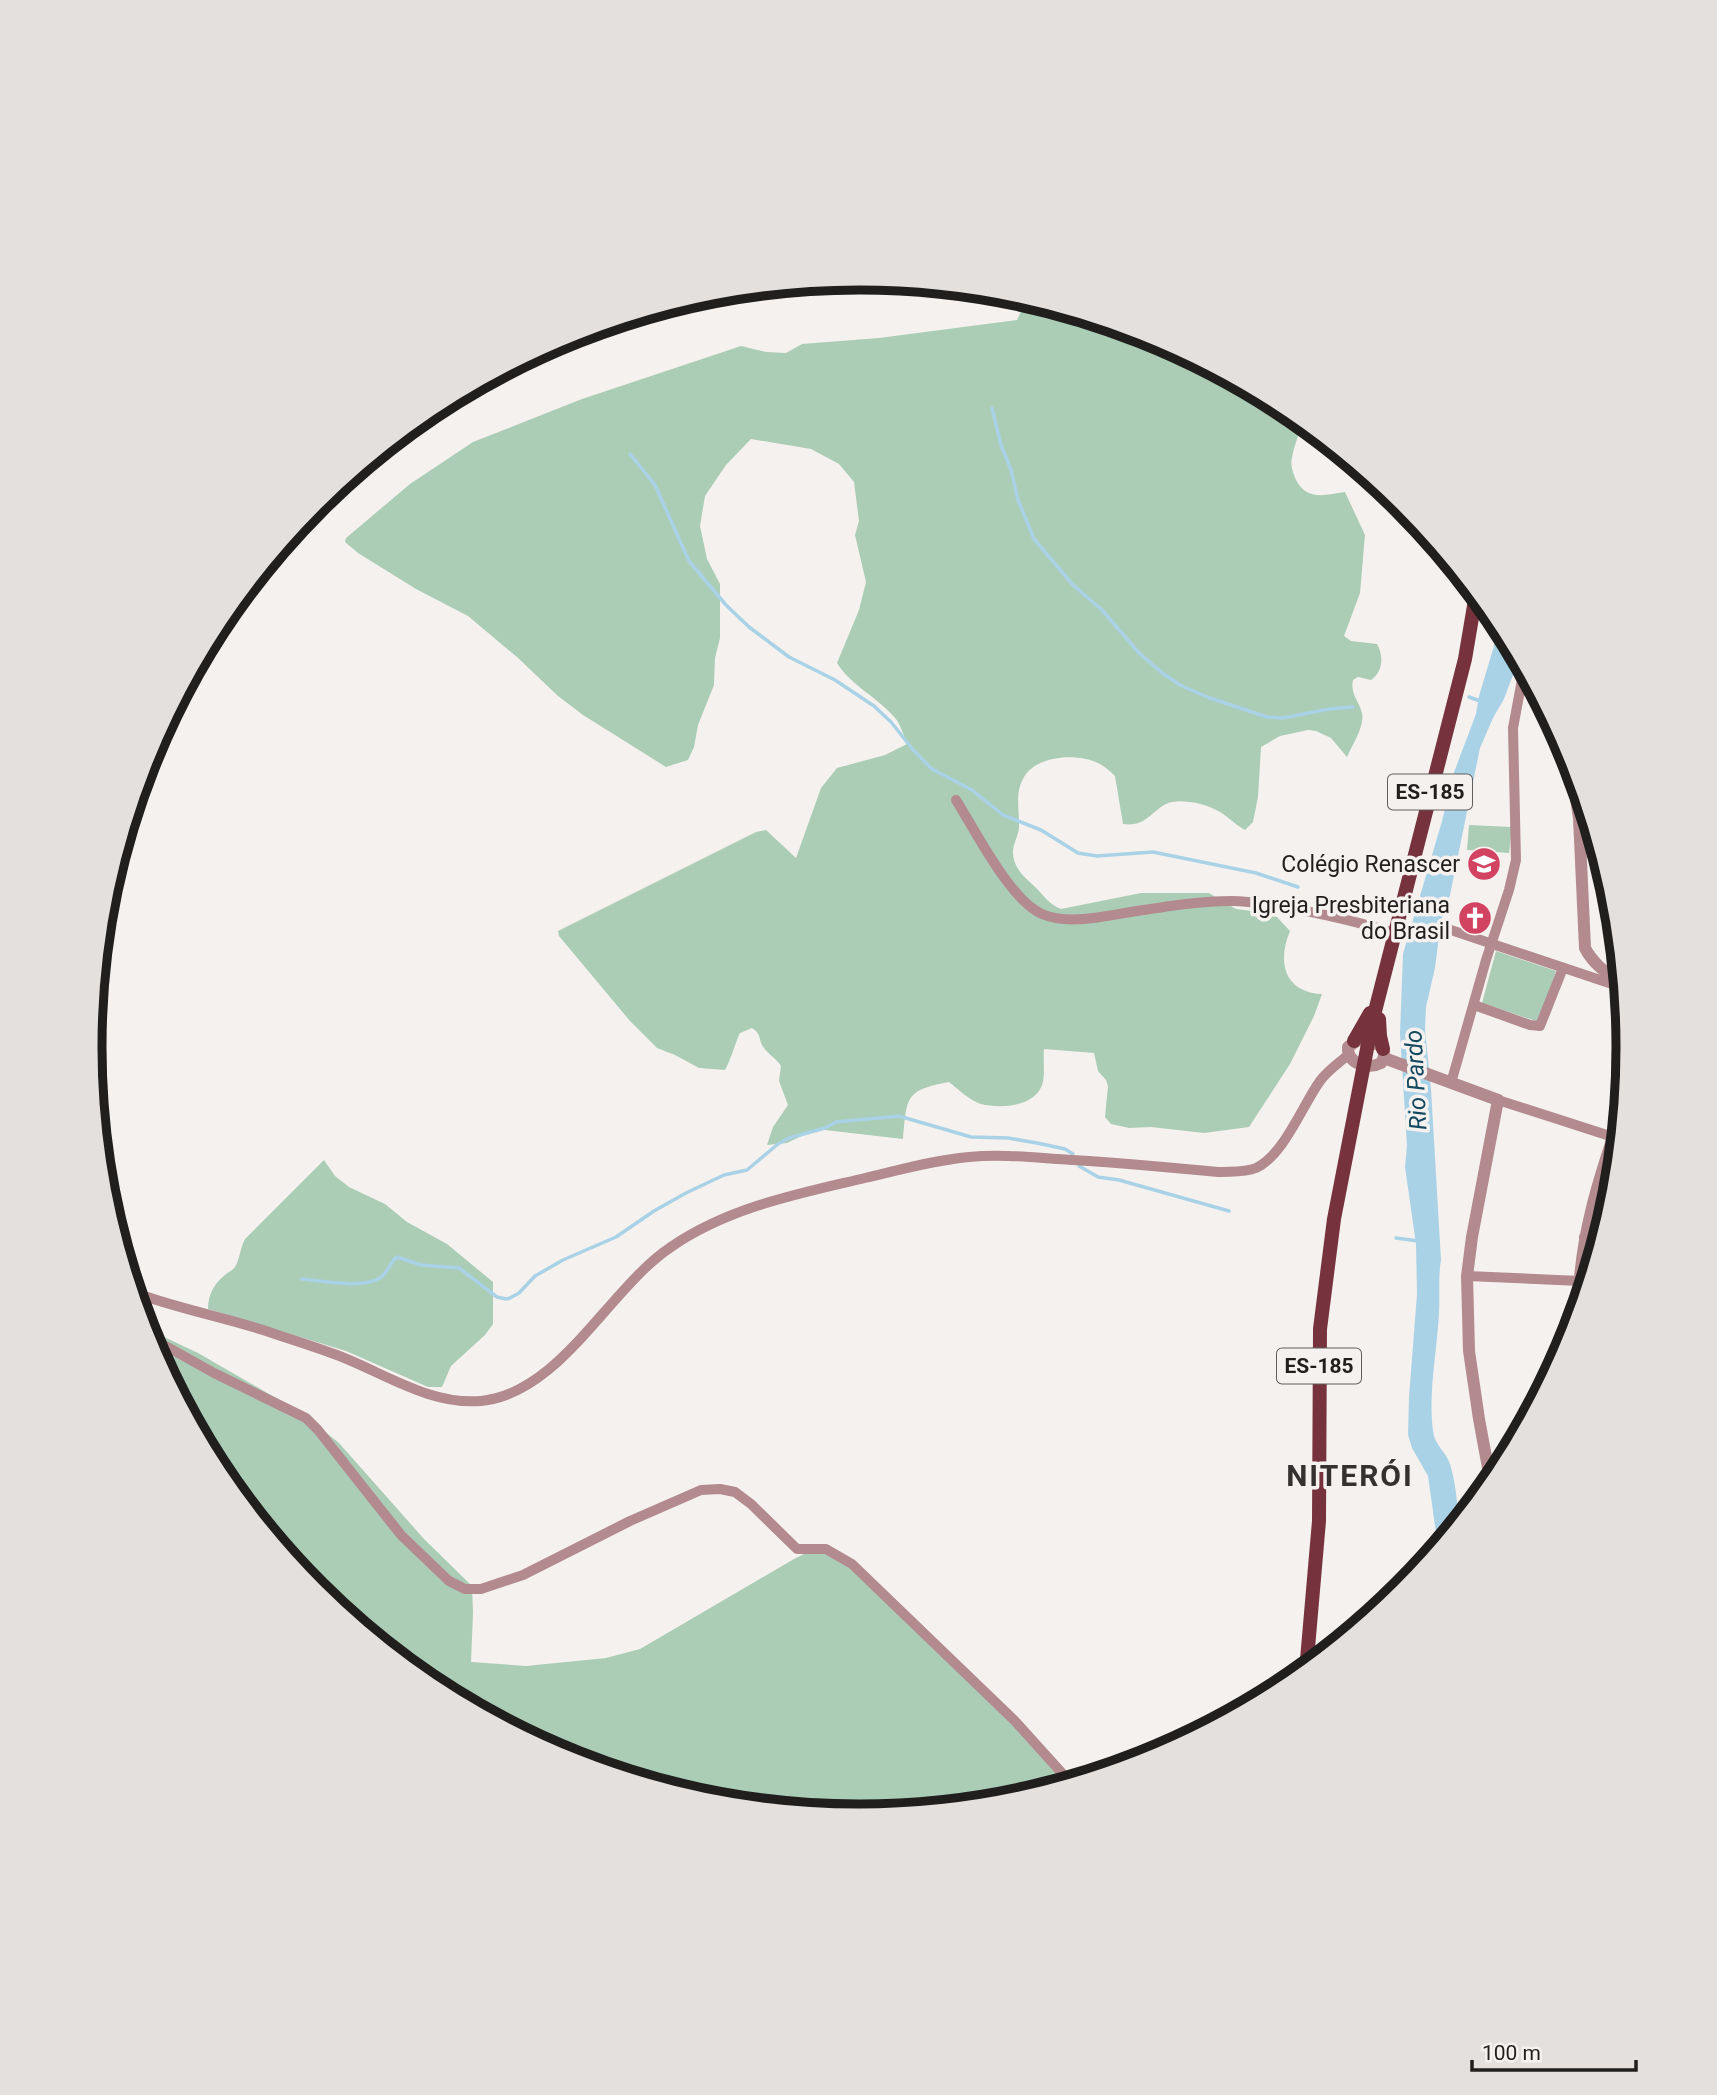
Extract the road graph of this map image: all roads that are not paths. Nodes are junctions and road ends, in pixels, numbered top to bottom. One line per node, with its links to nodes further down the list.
1 (1474, 607): 6 (main road, ES-185)
2 (1521, 683): 7 (street)
3 (956, 800): 6 (street)
4 (1579, 816): 9 (street)
5 (1444, 928): 7 (street)
6 (1394, 933): 11 (main road, ES-185)
7 (1491, 943): 8 (street); 12 (street)
8 (1563, 968): 10 (street); 12 (street)
9 (1612, 977)
10 (1612, 983)
11 (1381, 989): 13 (main road); 14 (main road)
12 (1474, 1005): 16 (street)
13 (1363, 1050): 14 (street); 14 (street); 15 (street); 15 (street); 32 (main road, ES-185)
14 (1384, 1053): 16 (street)
15 (1348, 1055): 28 (street)
16 (1451, 1083): 17 (street)
17 (1498, 1100): 18 (street); 25 (street)
18 (1610, 1137)
19 (1608, 1151): 20 (street)
20 (1601, 1175): 21 (street); 22 (street)
21 (1604, 1176)
22 (1584, 1237): 23 (street); 24 (street)
23 (1591, 1239)
24 (1581, 1273)
25 (1467, 1276): 26 (street); 31 (street)
26 (1578, 1281)
27 (144, 1296): 28 (street)
28 (154, 1300): 29 (street)
29 (146, 1302)
30 (162, 1344): 33 (street)
31 (1488, 1468)
32 (1307, 1657)
33 (1064, 1776)

